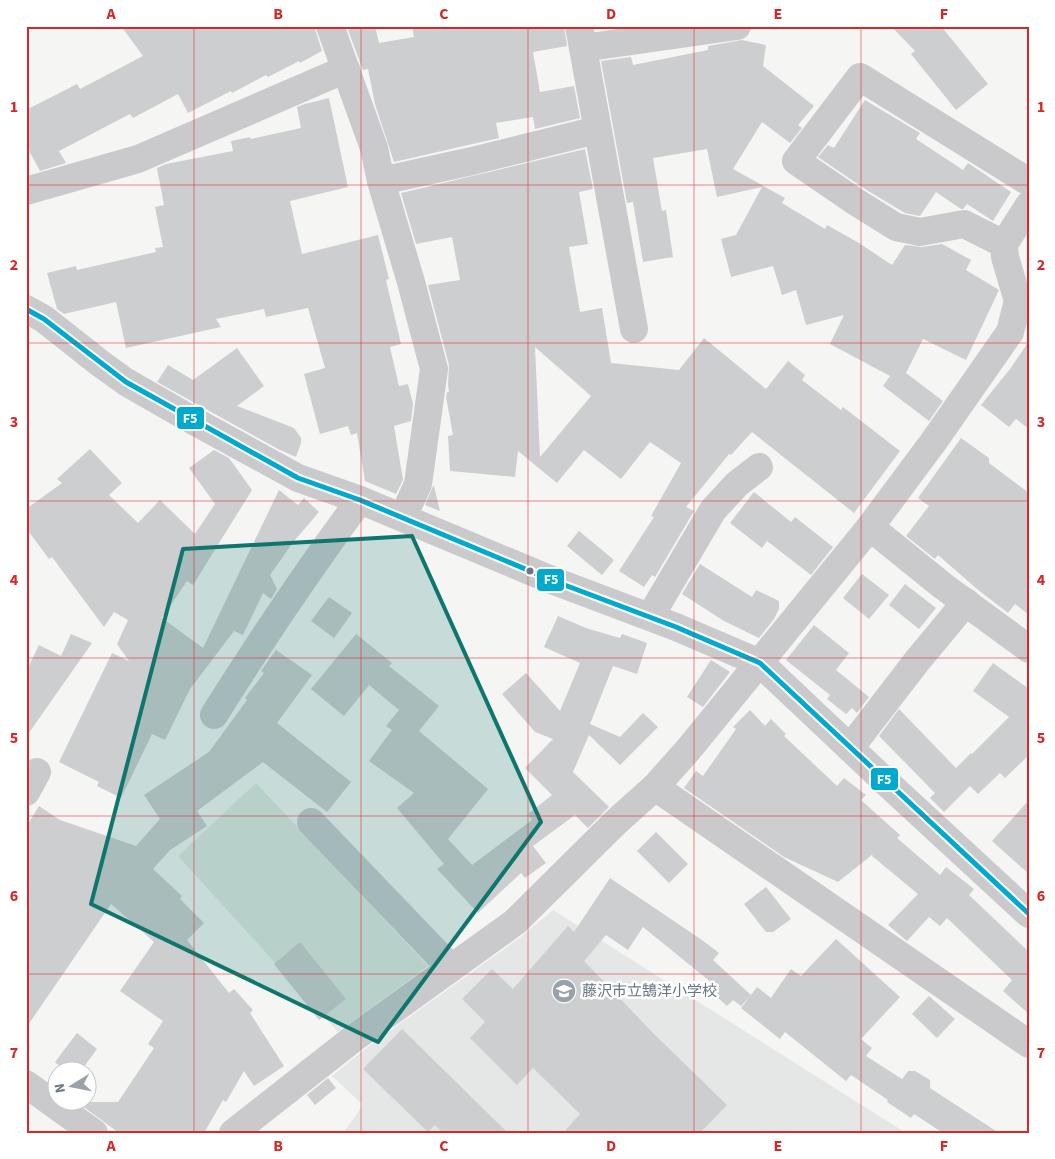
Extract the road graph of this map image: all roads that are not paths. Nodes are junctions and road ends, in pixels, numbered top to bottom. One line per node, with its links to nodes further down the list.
1 (737, 26): 3 (street)
2 (333, 27): 4 (street)
3 (581, 37): 5 (street)
4 (346, 69): 6 (street); 8 (street)
5 (597, 130): 6 (street); 12 (street)
6 (381, 182): 15 (street)
7 (1029, 182): 10 (street)
8 (26, 190)
9 (1029, 205): 10 (street)
10 (1004, 244): 16 (street)
11 (26, 309): 14 (street)
12 (634, 329)
13 (759, 467): 18 (street)
14 (360, 500): 15 (street); 21 (street)
15 (403, 518): 18 (street)
16 (870, 527): 17 (street); 20 (street)
17 (966, 602): 19 (street); 22 (street)
18 (650, 617): 20 (street)
19 (1029, 649)
20 (760, 663): 22 (street); 23 (street)
21 (214, 715)
22 (850, 748): 25 (street)
23 (655, 786): 26 (street); 27 (street)
24 (311, 822): 26 (street)
25 (1029, 914)
26 (451, 968): 30 (street)
27 (1029, 1044)
28 (26, 1084): 29 (street)
29 (94, 1133)
30 (233, 1133)

